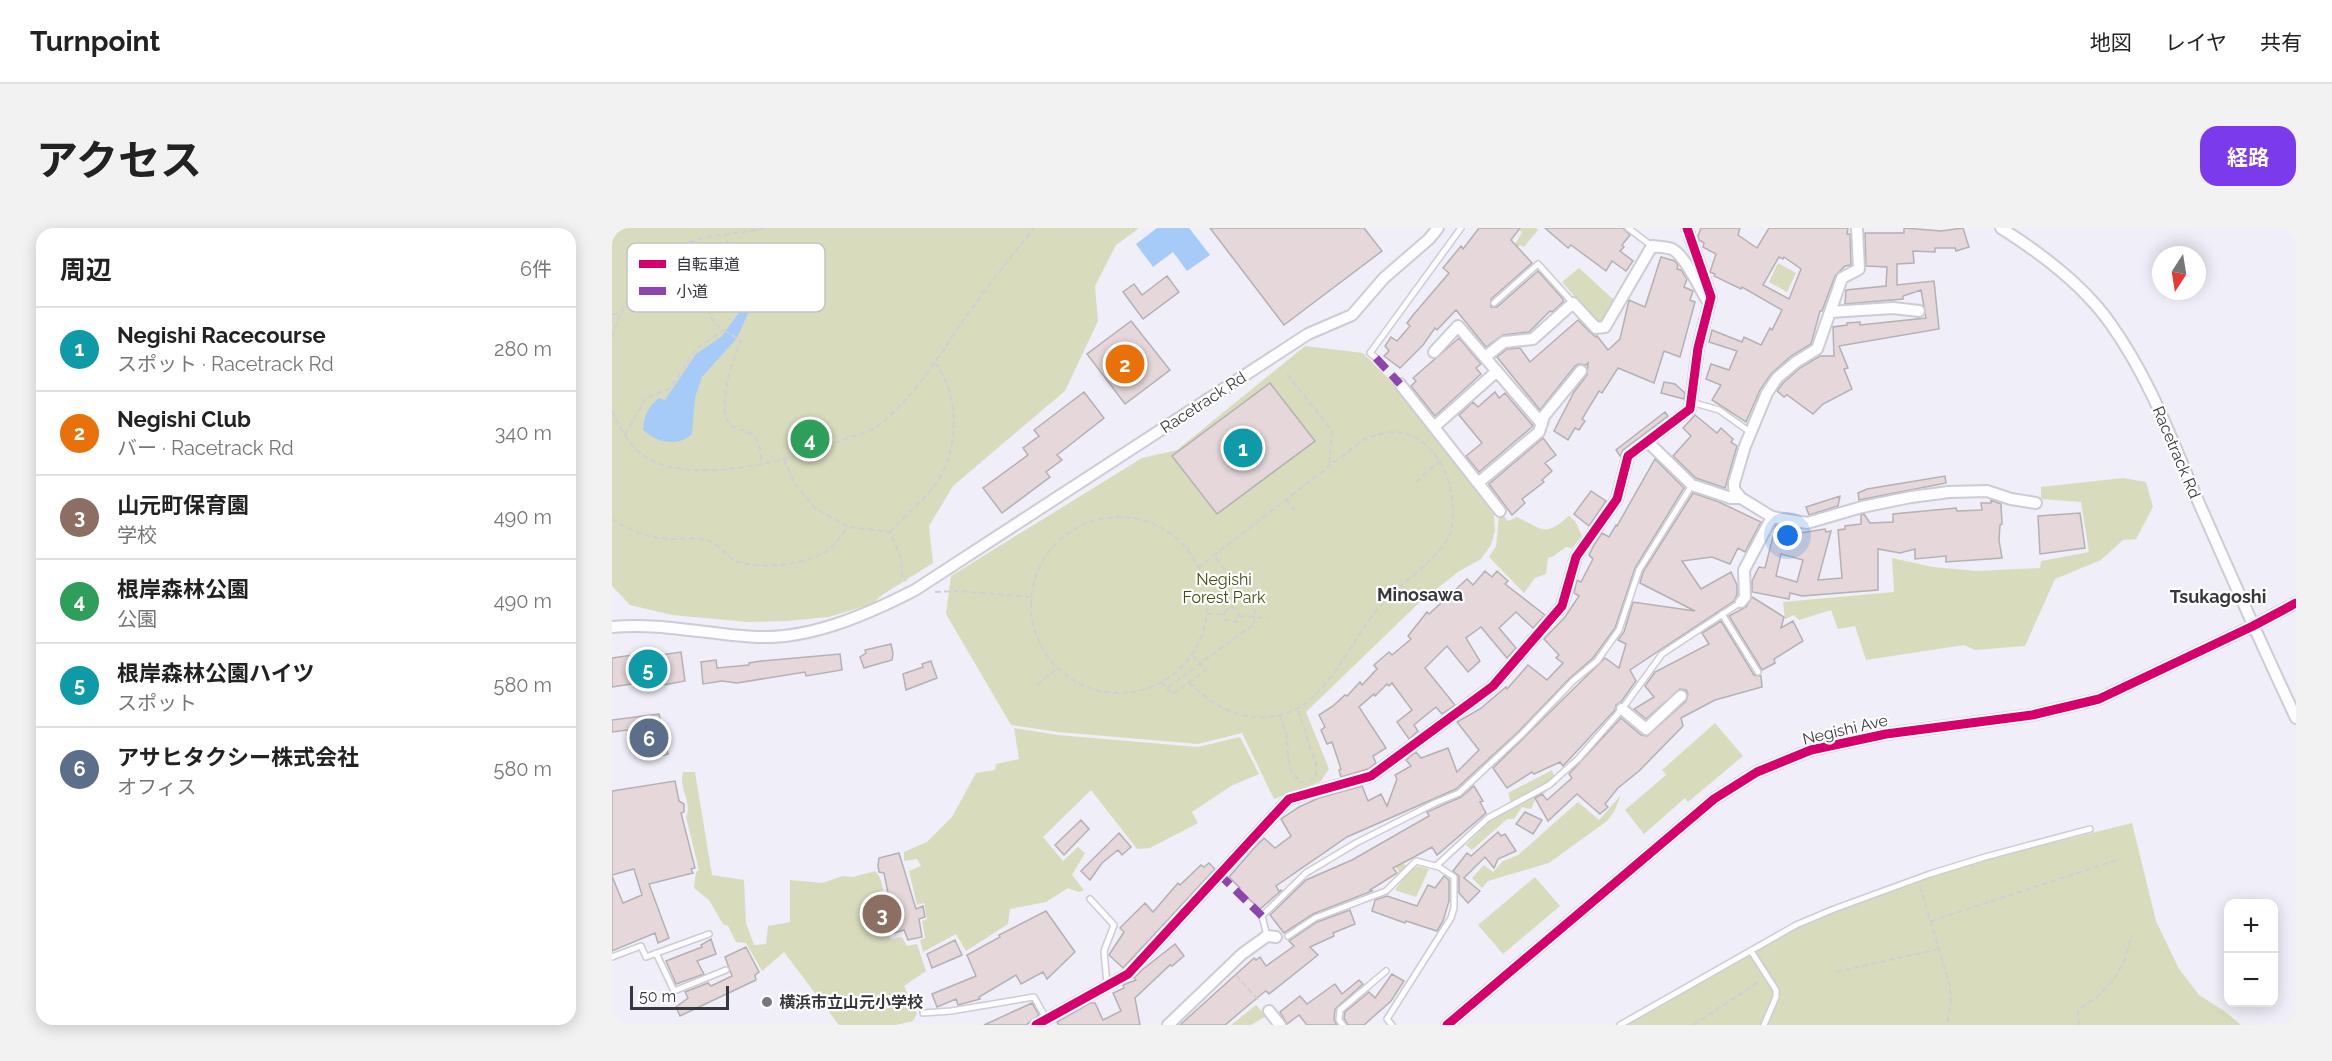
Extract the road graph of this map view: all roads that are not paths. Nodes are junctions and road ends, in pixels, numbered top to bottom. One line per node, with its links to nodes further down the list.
1 (1438, 228): 34 (street, Racetrack Rd)
2 (1461, 228): 15 (lane)
3 (1628, 228): 7 (lane)
4 (1687, 228): 10 (street)
5 (1857, 228): 12 (street)
6 (2001, 228): 33 (street, Racetrack Rd)
7 (1652, 246): 9 (street); 10 (street)
8 (1494, 303): 9 (lane)
9 (1573, 303): 14 (street)
10 (1709, 303): 19 (street)
11 (1919, 311): 12 (street)
12 (1830, 312): 22 (street)
13 (1434, 352): 14 (street)
14 (1485, 357): 16 (street)
15 (1376, 358)
16 (1497, 371): 20 (street); 21 (street)
17 (1581, 371): 20 (street)
18 (1400, 384): 21 (street)
19 (1691, 402): 22 (lane); 23 (street)
20 (1542, 424): 24 (street)
21 (1434, 427): 24 (street)
22 (1751, 433): 26 (street)
23 (1647, 441): 25 (street); 50 (street)
24 (1478, 483): 28 (street)
25 (1692, 485): 26 (street); 43 (lane)
26 (1741, 498): 29 (street)
27 (2036, 503): 29 (street)
28 (1500, 511)
29 (1772, 518): 30 (street)
30 (1741, 602): 32 (lane)
31 (2296, 603): 33 (street, Negishi Ave)
32 (1722, 614): 35 (lane); 37 (lane)
33 (2253, 626): 38 (street, Racetrack Rd); 59 (street, Negishi Ave)
34 (612, 627)
35 (1758, 672)
36 (1681, 696): 37 (street)
37 (1622, 709): 40 (lane)
38 (2296, 718)
39 (2090, 829): 45 (lane)
40 (1436, 866): 44 (lane); 58 (lane)
41 (1090, 899): 50 (lane)
42 (709, 934): 46 (lane)
43 (1271, 936): 55 (street)
44 (1288, 936)
45 (1750, 951): 60 (lane); 61 (lane)
46 (656, 953): 47 (lane); 48 (lane)
47 (612, 957)
48 (726, 970)
49 (1386, 971): 57 (lane)
50 (1107, 986): 53 (street)
51 (1269, 1011): 56 (street)
52 (923, 1013): 53 (lane)
53 (1047, 1020): 54 (street)
54 (1036, 1025)
55 (1168, 1025)
56 (1280, 1025)
57 (1343, 1025)
58 (1392, 1025)
59 (1447, 1025)
60 (1620, 1025)
61 (1764, 1025)

